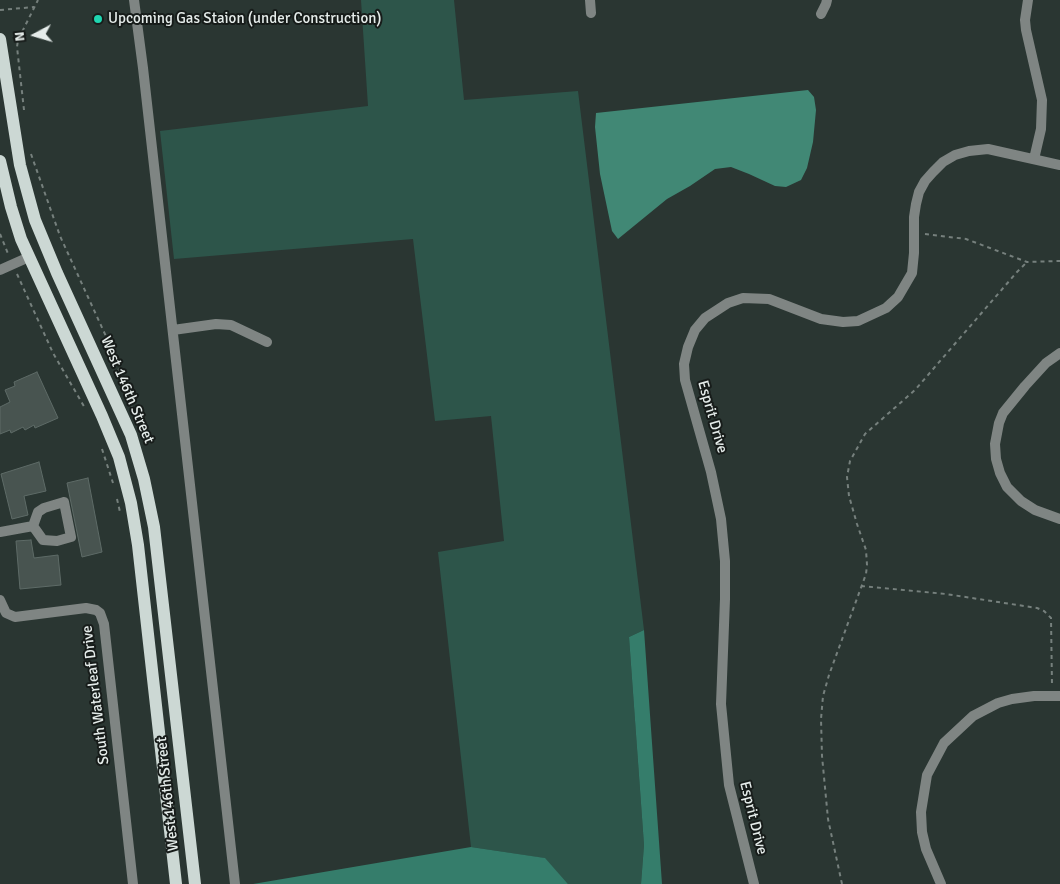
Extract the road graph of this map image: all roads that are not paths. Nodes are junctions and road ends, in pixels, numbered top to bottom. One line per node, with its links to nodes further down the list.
1 (134, 0): 13 (street)
2 (590, 0): 5 (street)
3 (827, 0): 6 (street)
4 (1028, 0): 8 (street)
5 (592, 13)
6 (820, 14)
7 (0, 39): 23 (main road, West 146th Street)
8 (1034, 159): 10 (street, Esprit Drive); 25 (street, Esprit Drive)
9 (0, 161): 11 (main road, West 146th Street)
10 (1060, 165)
11 (29, 257): 12 (street); 22 (main road, West 146th Street)
12 (0, 270)
13 (173, 330): 14 (street); 24 (street)
14 (267, 342)
15 (1060, 352): 16 (street)
16 (1060, 519)
17 (32, 526): 17 (street); 18 (street)
18 (0, 532)
19 (0, 600): 21 (street, South Waterleaf Drive)
20 (1056, 696): 26 (street)
21 (133, 884)
22 (176, 884)
23 (195, 884)
24 (235, 884)
25 (754, 884)
26 (941, 884)

